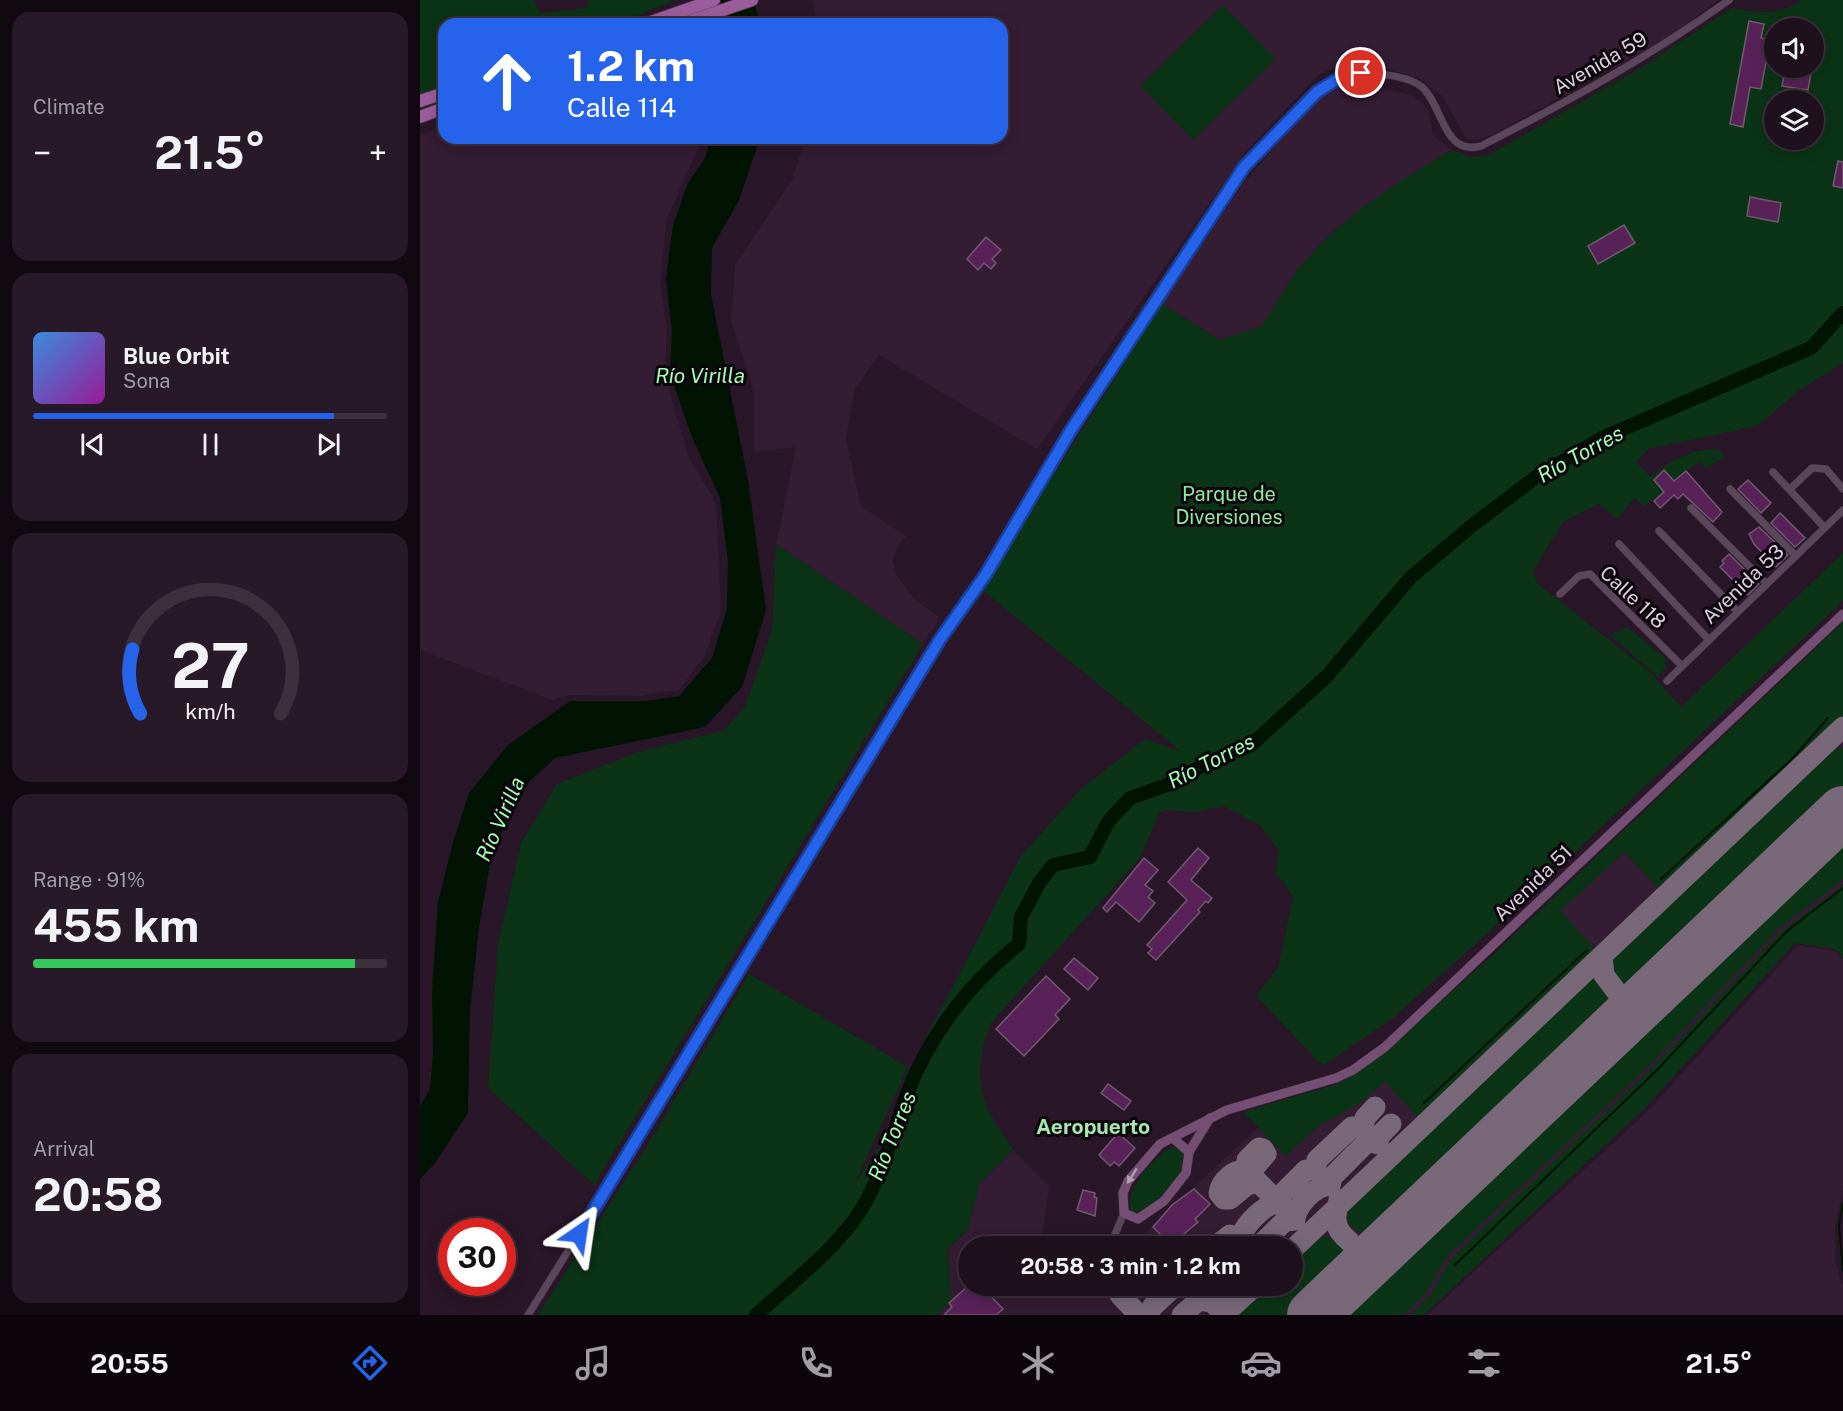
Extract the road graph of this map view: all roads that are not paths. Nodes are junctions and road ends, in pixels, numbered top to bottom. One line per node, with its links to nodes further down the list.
1 (714, 0): 4 (highway)
2 (752, 0): 5 (highway)
3 (1729, 0): 32 (street, Avenida 59)
4 (663, 18)
5 (700, 18)
6 (438, 95): 7 (highway)
7 (420, 101)
8 (438, 110): 9 (highway)
9 (420, 117)
10 (1773, 472): 12 (street)
11 (1730, 489): 19 (street)
12 (1790, 489): 13 (street); 16 (street)
13 (1843, 489)
14 (1691, 508): 20 (street)
15 (1843, 510): 16 (street, Avenida 53)
16 (1825, 528): 19 (street, Avenida 53)
17 (1659, 531): 22 (street)
18 (1618, 544): 24 (street)
19 (1796, 556): 20 (street, Avenida 53)
20 (1767, 584): 22 (street, Avenida 53)
21 (1560, 594): 25 (street, Calle 118)
22 (1738, 612): 24 (street, Avenida 53)
23 (1843, 614): 27 (main road, Avenida 51)
24 (1709, 640): 25 (street, Avenida 53)
25 (1682, 666): 26 (street, Avenida 53)
26 (1667, 681)
27 (1211, 1117): 28 (main road, Avenida 51); 29 (main road)
28 (1174, 1139): 29 (main road); 30 (main road, Avenida 51, one-way to 30)
29 (1189, 1152): 30 (main road)
30 (1124, 1213): 31 (street, Avenida 51)
31 (1114, 1236)
32 (528, 1315)

